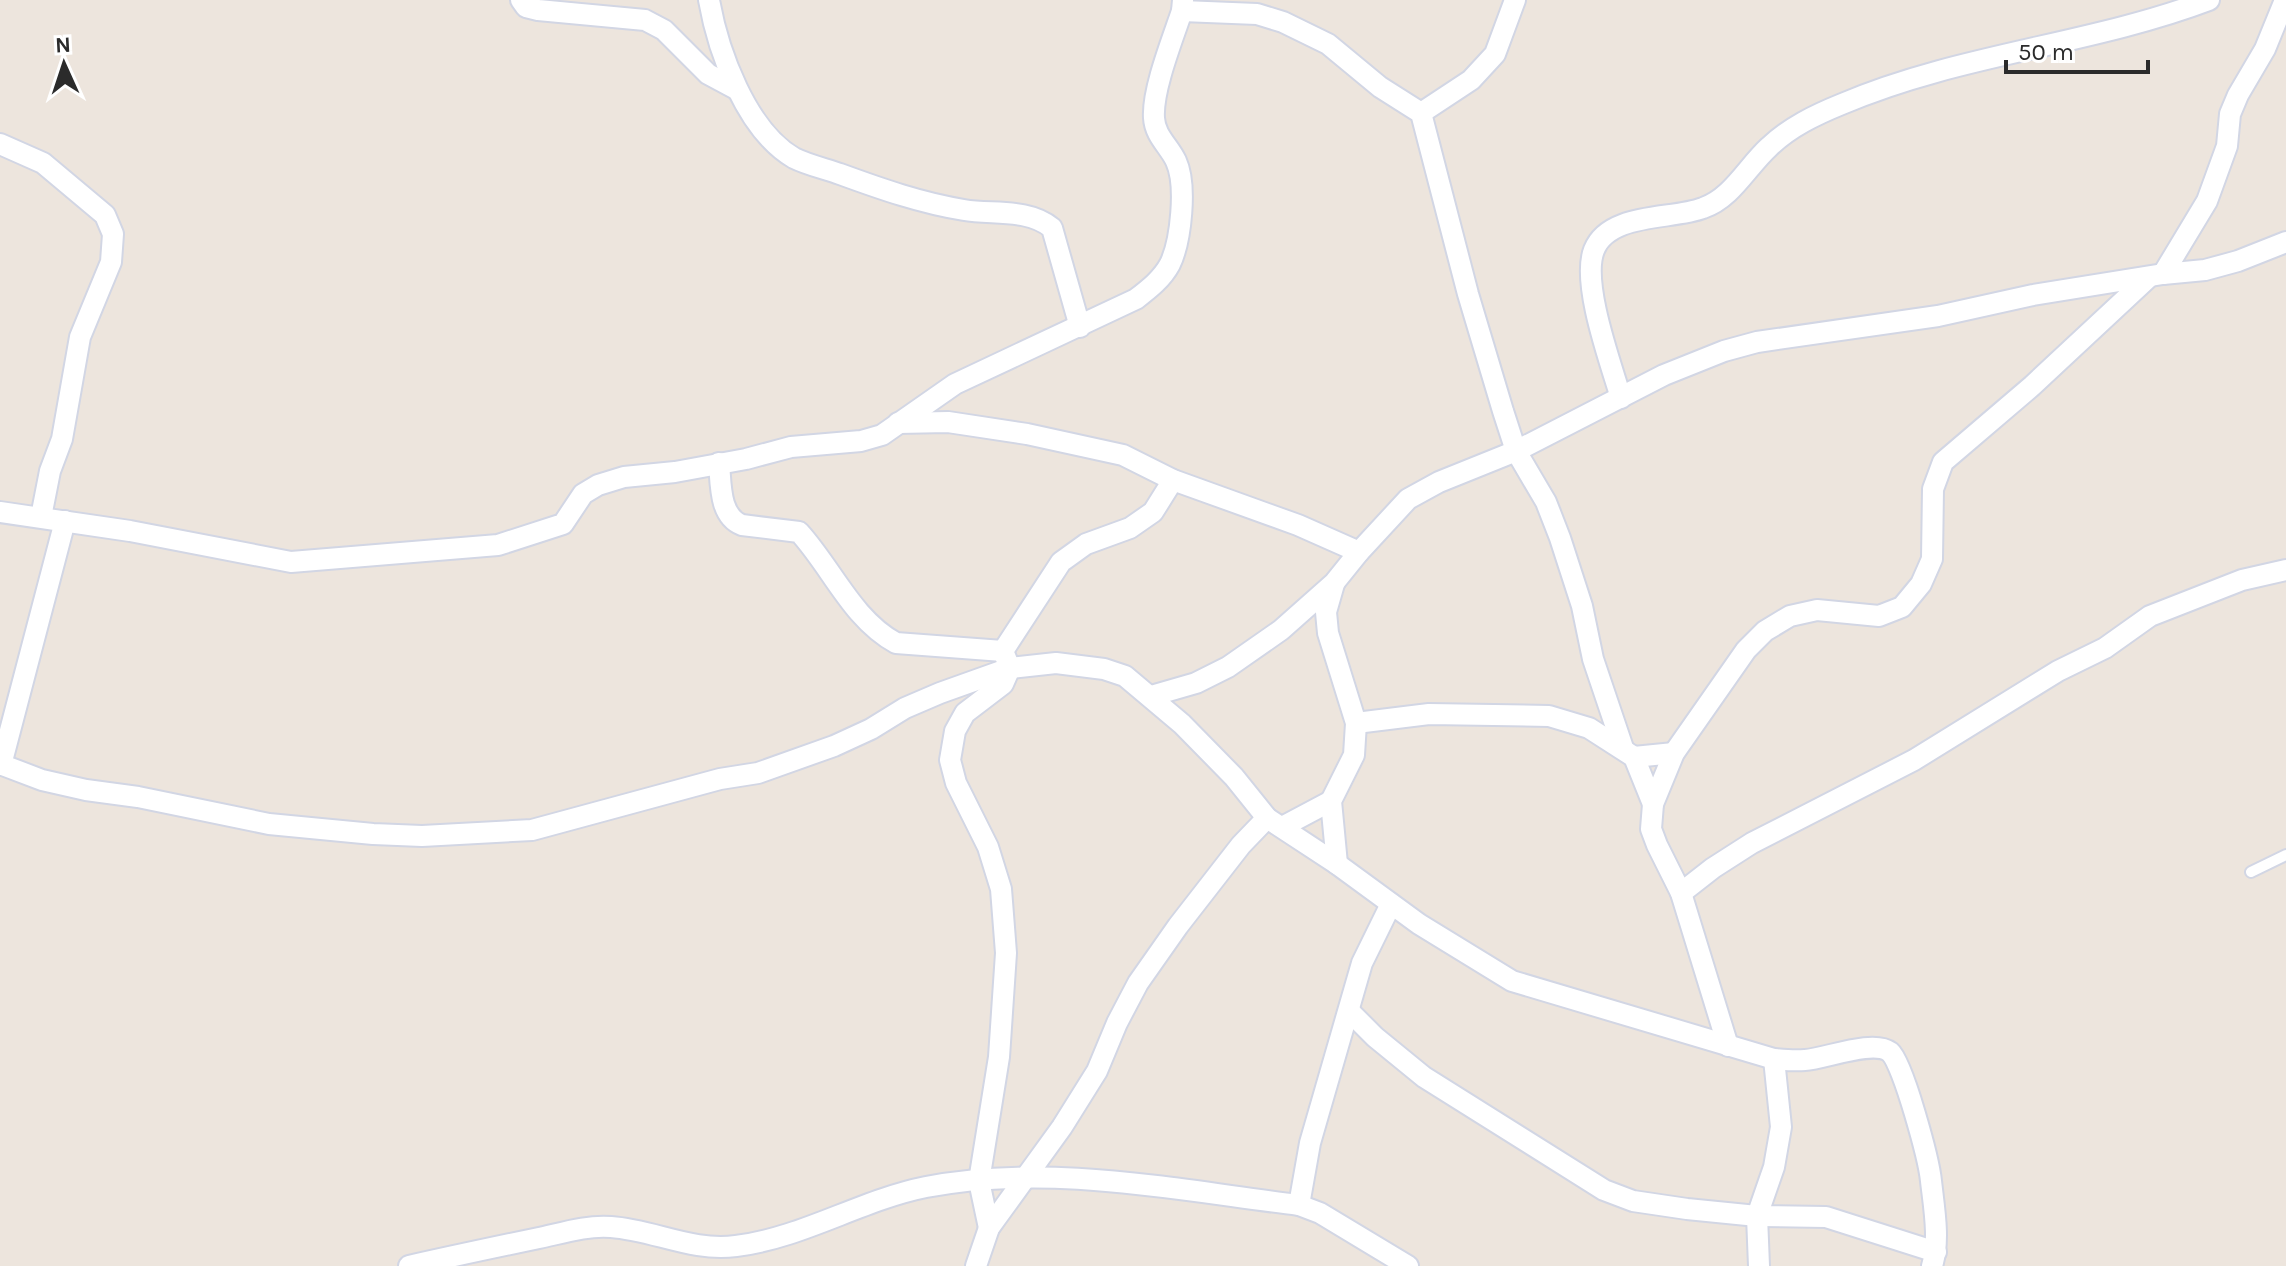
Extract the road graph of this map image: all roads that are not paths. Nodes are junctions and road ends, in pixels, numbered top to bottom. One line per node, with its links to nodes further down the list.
1 (521, 0): 7 (street)
2 (709, 0): 7 (street)
3 (1515, 0): 8 (street)
4 (2209, 0): 13 (street)
5 (2285, 0): 11 (street)
6 (1183, 5): 8 (street); 12 (street)
7 (736, 89): 12 (street)
8 (1421, 113): 15 (street)
9 (0, 144): 19 (street)
10 (2286, 242): 11 (street)
11 (2156, 275): 13 (street); 28 (street)
12 (1080, 327): 14 (street)
13 (1621, 398): 15 (street)
14 (898, 423): 16 (street); 17 (street)
15 (1516, 451): 21 (street); 27 (street)
16 (719, 463): 20 (street); 24 (street)
17 (1173, 480): 21 (street); 24 (street)
18 (0, 512): 19 (street)
19 (41, 517): 20 (street)
20 (65, 521): 29 (street)
21 (1359, 552): 23 (street)
22 (2286, 570): 36 (street)
23 (1334, 583): 25 (street); 26 (street)
24 (1007, 659): 25 (street); 29 (street); 42 (street)
25 (1151, 696): 32 (street)
26 (1356, 723): 27 (street); 30 (street)
27 (1628, 753): 28 (street); 31 (street)
28 (1674, 753): 31 (street)
29 (1, 764)
30 (1331, 801): 32 (street); 34 (street)
31 (1653, 804): 36 (street)
32 (1274, 823): 34 (street); 41 (street)
33 (2286, 855): 35 (lane)
34 (1337, 864): 37 (street)
35 (2251, 872)
36 (1681, 893): 39 (street)
37 (1391, 904): 38 (street); 39 (street)
38 (1349, 1011): 43 (street); 44 (street)
39 (1728, 1046): 40 (street)
40 (1774, 1059): 44 (street); 46 (street)
41 (1027, 1176): 42 (street); 43 (street); 45 (street)
42 (979, 1181): 45 (street); 47 (street)
43 (1299, 1205): 49 (street)
44 (1757, 1216): 46 (street); 50 (street)
45 (989, 1228): 48 (street)
46 (1934, 1259)
47 (409, 1266)
48 (976, 1266)
49 (1408, 1266)
50 (1759, 1266)

